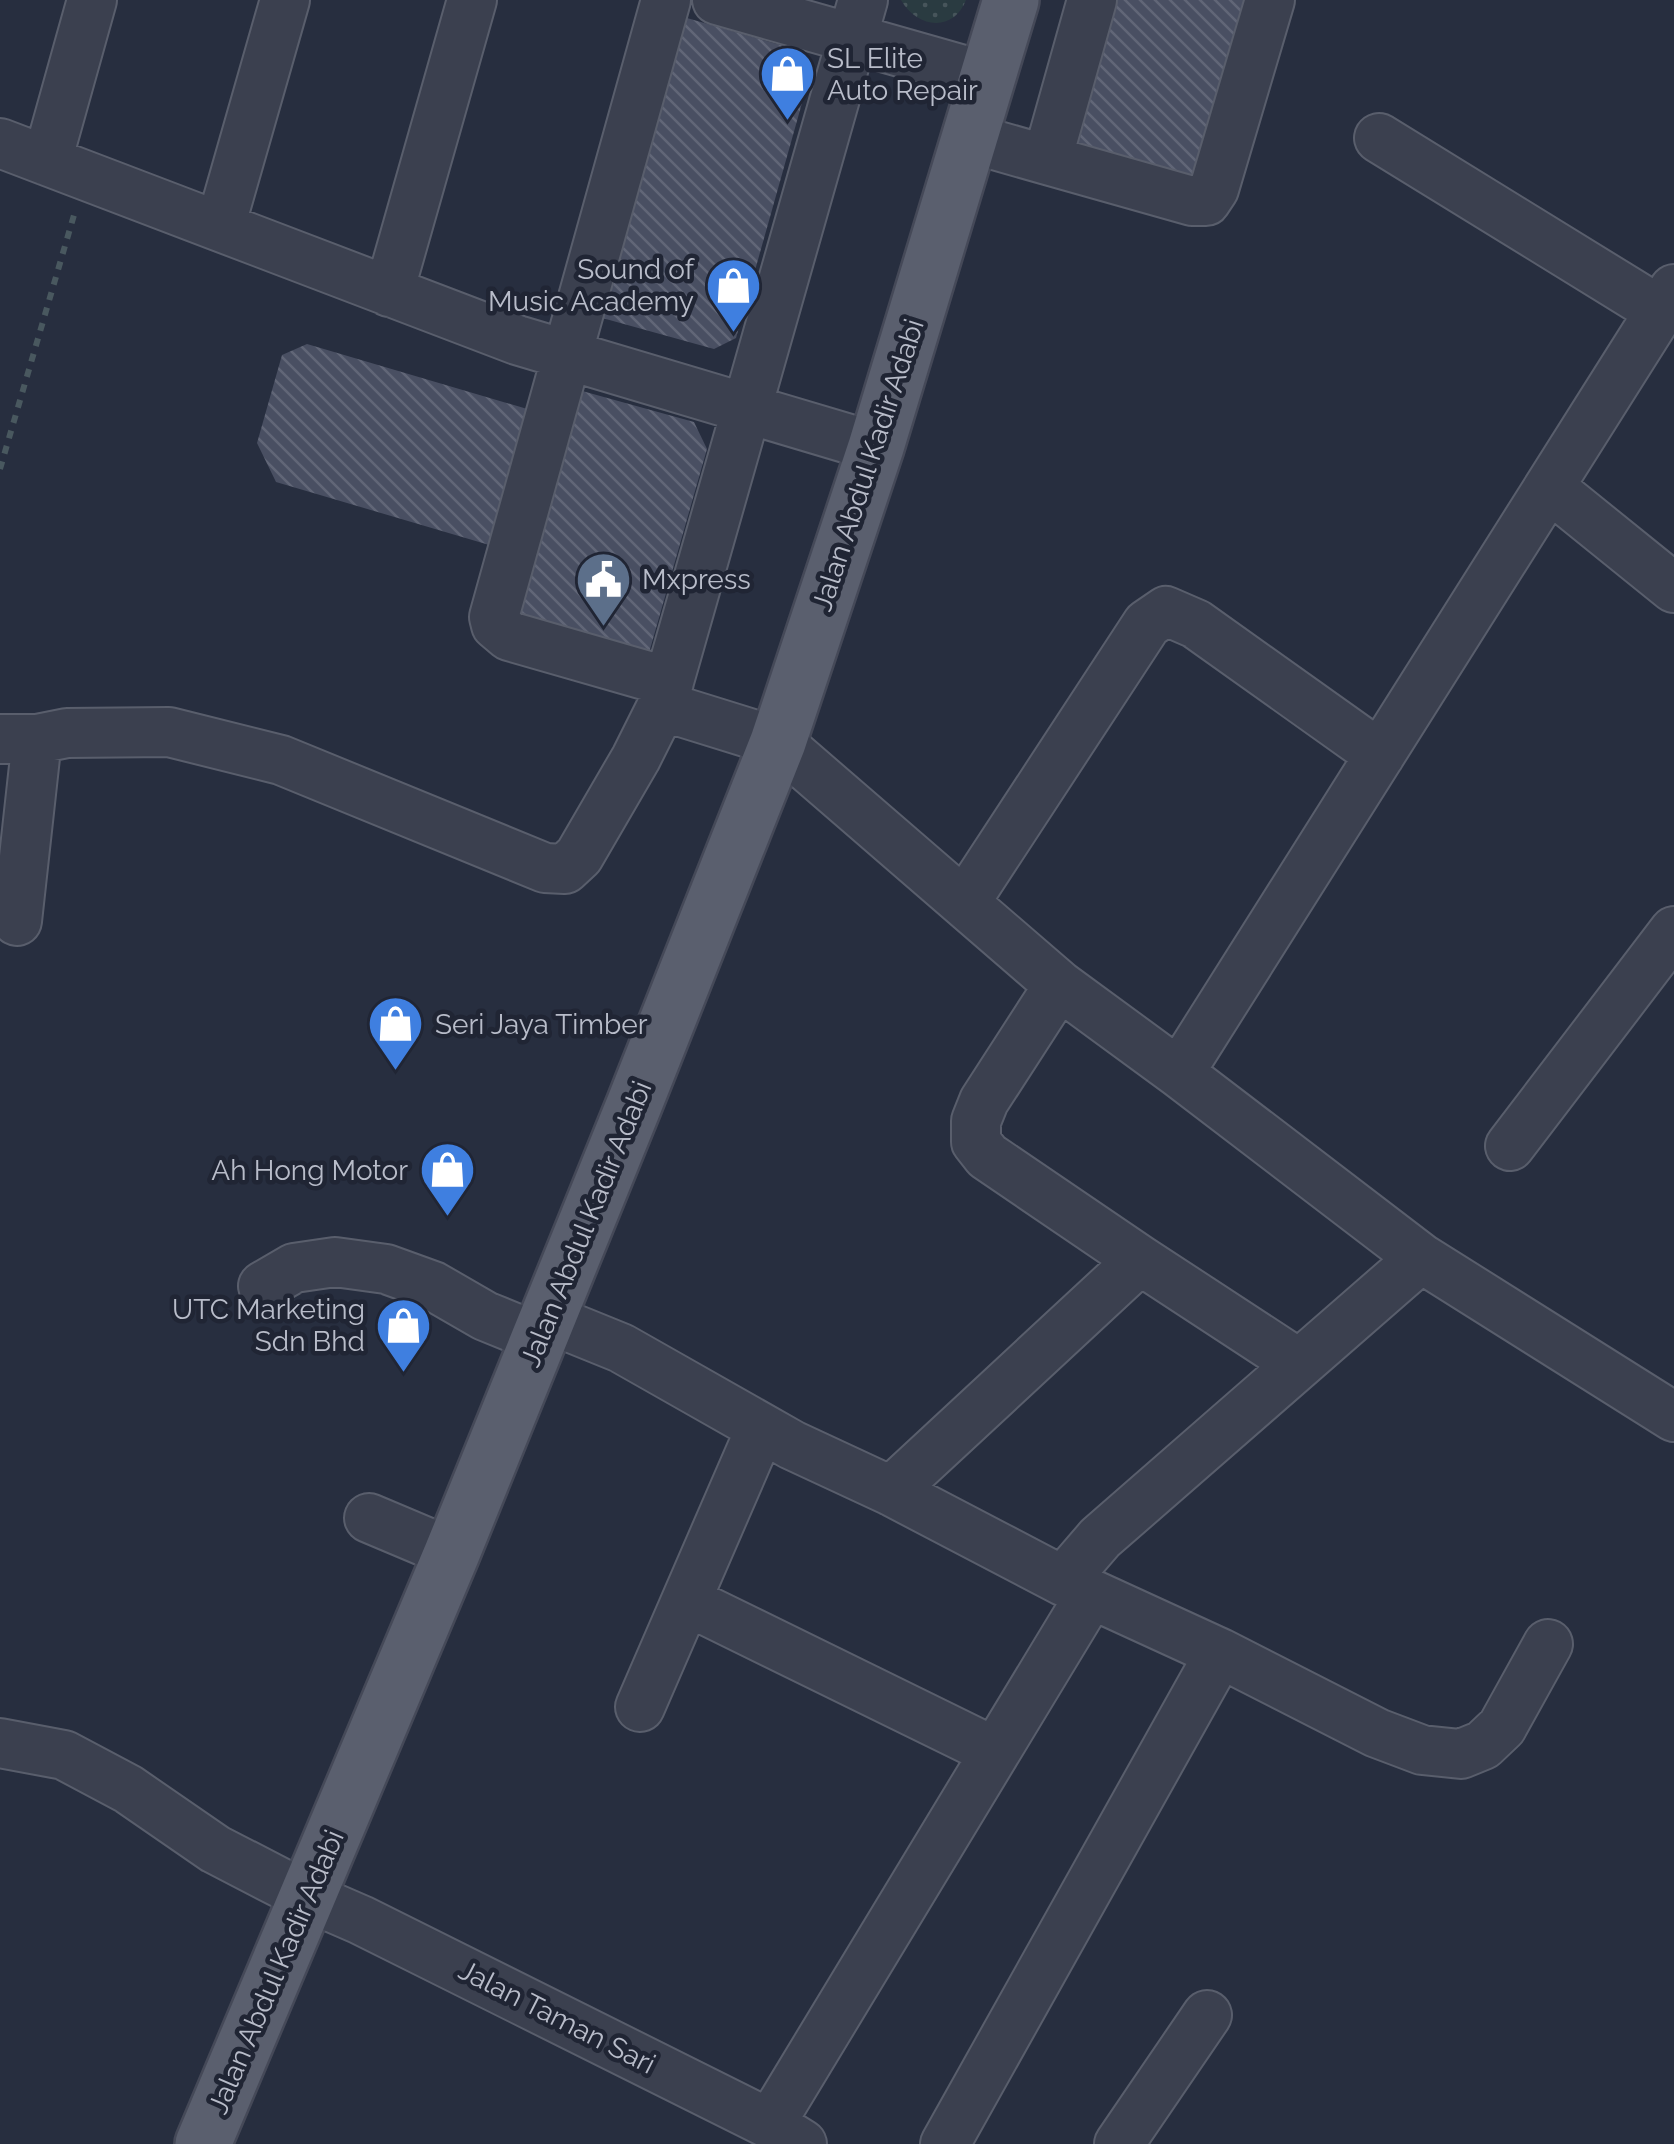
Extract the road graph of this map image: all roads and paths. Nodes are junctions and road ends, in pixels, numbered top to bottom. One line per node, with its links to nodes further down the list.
1 (92, 0): 15 (street)
2 (285, 0): 16 (street)
3 (472, 0): 17 (street)
4 (666, 0): 19 (street)
5 (717, 0): 9 (street)
6 (1011, 0): 10 (main road, Jalan Abdul Kadir Adabi)
7 (1092, 0): 14 (street)
8 (1270, 0): 14 (street)
9 (857, 19): 10 (street); 20 (street)
10 (988, 77): 11 (main road, Jalan Abdul Kadir Adabi)
11 (970, 138): 14 (street); 21 (main road, Jalan Abdul Kadir Adabi)
12 (1379, 138): 18 (street)
13 (0, 143): 15 (street)
14 (1047, 160)
15 (66, 168): 16 (street); 22 (path)
16 (220, 227): 17 (street)
17 (389, 292): 19 (street)
18 (1667, 300): 23 (street)
19 (565, 356): 20 (street); 25 (street)
20 (746, 409): 21 (street); 25 (street)
21 (876, 447): 27 (main road, Jalan Abdul Kadir Adabi)
22 (0, 469)
23 (1549, 486): 24 (street); 28 (street)
24 (1674, 588)
25 (665, 694): 26 (street); 27 (street)
26 (18, 739): 30 (street)
27 (778, 742): 29 (street); 38 (main road, Jalan Abdul Kadir Adabi)
28 (1380, 755): 29 (street); 33 (street)
29 (965, 902): 32 (street)
30 (17, 921)
31 (1674, 931): 34 (street)
32 (1059, 985): 33 (street); 36 (street)
33 (1179, 1073): 35 (street)
34 (1510, 1146)
35 (1421, 1258): 39 (street); 40 (street)
36 (1140, 1260): 39 (street); 42 (street)
37 (263, 1286): 38 (street)
38 (543, 1328): 41 (street); 44 (main road, Jalan Abdul Kadir Adabi)
39 (1299, 1364): 45 (street)
40 (1674, 1417)
41 (762, 1428): 42 (street); 46 (street)
42 (891, 1491): 45 (street)
43 (369, 1518): 44 (street)
44 (452, 1553): 52 (main road, Jalan Abdul Kadir Adabi)
45 (1077, 1588): 48 (street); 51 (street)
46 (687, 1601): 49 (street); 51 (street)
47 (1548, 1644): 48 (street)
48 (1220, 1653): 56 (street)
49 (640, 1707)
50 (0, 1743): 52 (street, Jalan Taman Sari)
51 (995, 1752): 54 (street)
52 (308, 1897): 54 (street, Jalan Taman Sari); 55 (main road, Jalan Abdul Kadir Adabi)
53 (1207, 2015): 57 (street)
54 (786, 2134)
55 (203, 2144)
56 (945, 2144)
57 (1119, 2144)

